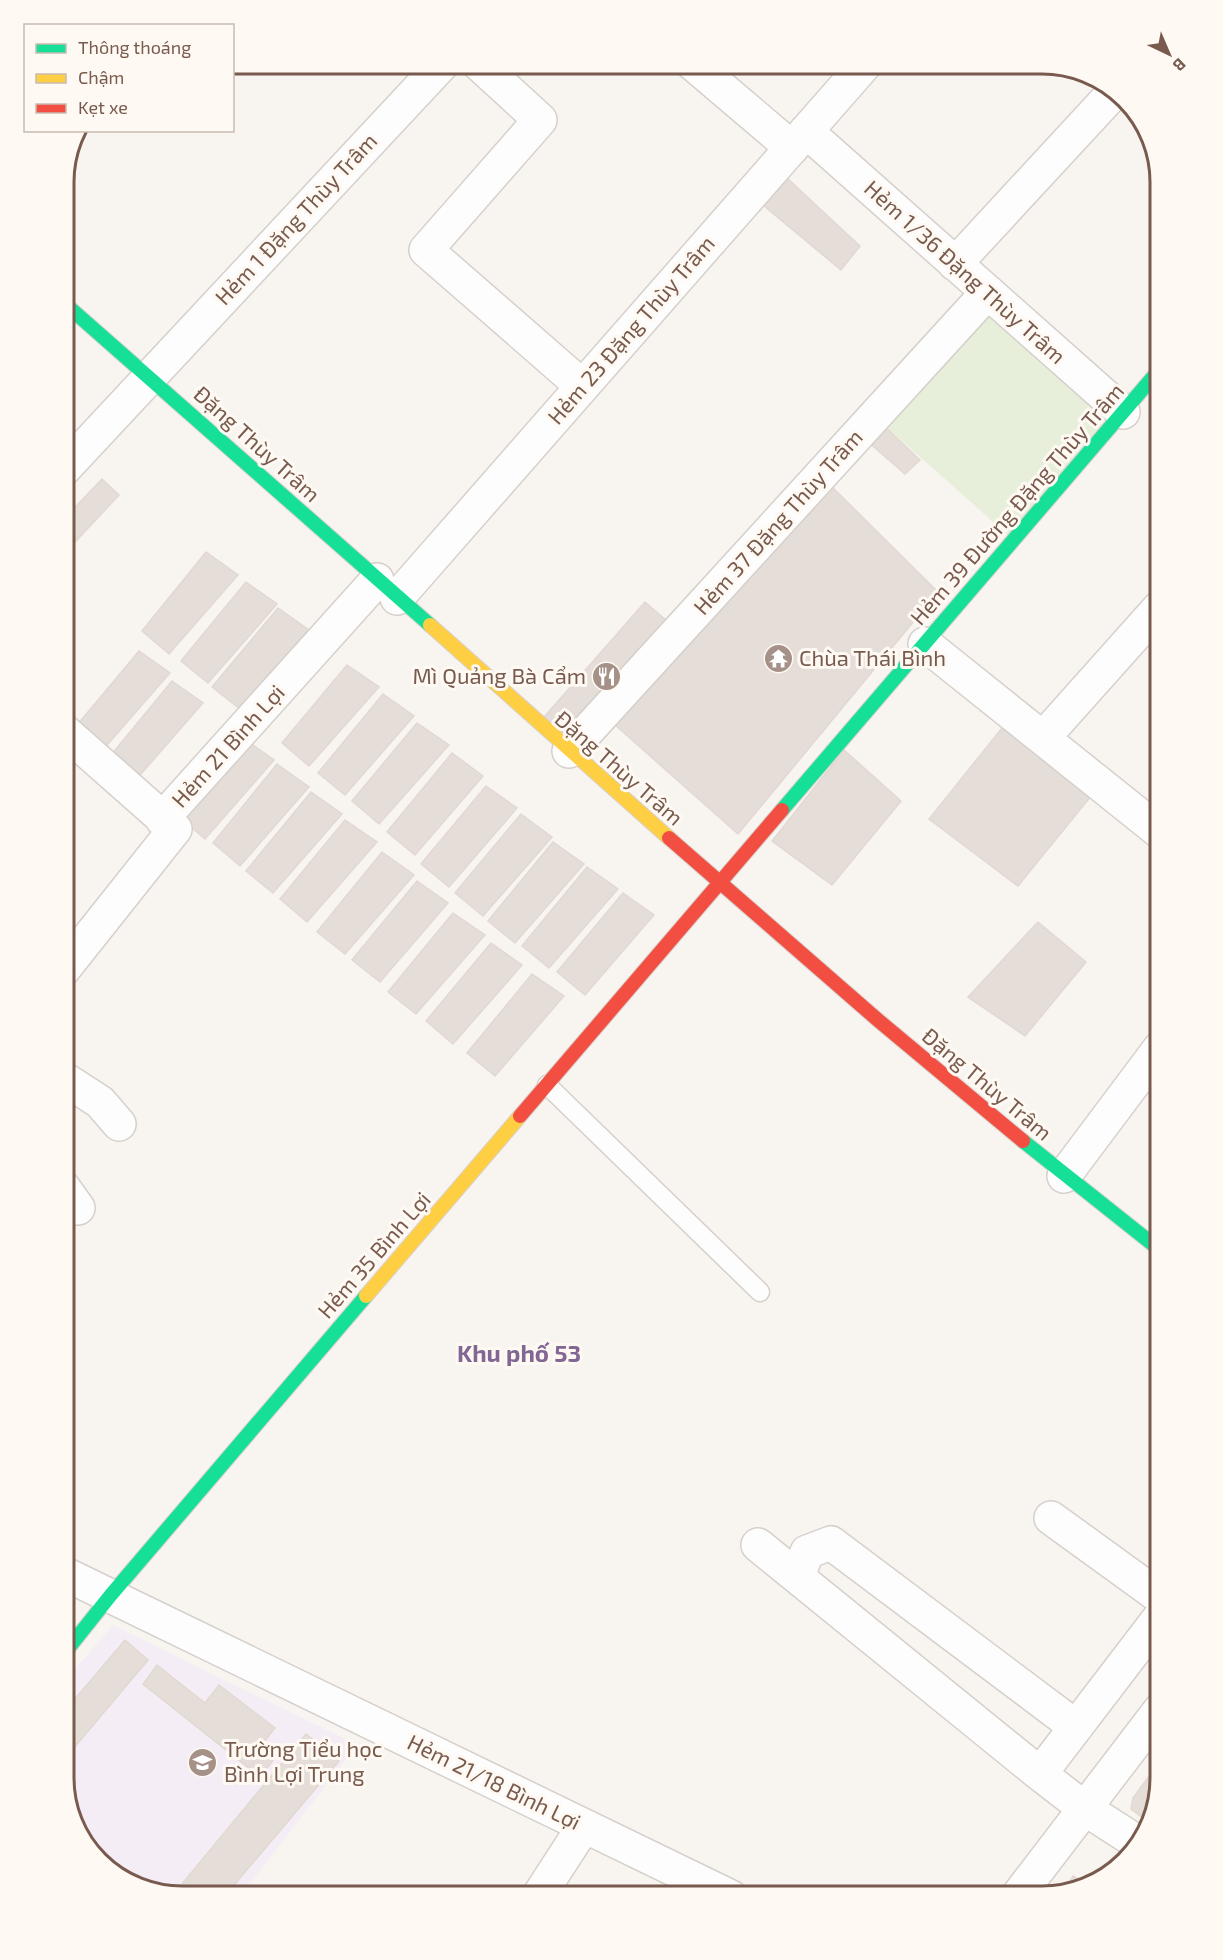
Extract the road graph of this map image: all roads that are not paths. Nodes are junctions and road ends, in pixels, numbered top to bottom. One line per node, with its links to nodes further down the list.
1 (433, 74): 10 (street, Hẻm 1 Đặng Thùy Trâm)
2 (489, 74): 12 (street)
3 (707, 74): 6 (street, Hẻm 1/36 Đặng Thùy Trâm)
4 (856, 74): 6 (street, Hẻm 23 Đặng Thùy Trâm)
5 (1109, 97): 7 (street)
6 (799, 140): 7 (street, Hẻm 1/36 Đặng Thùy Trâm); 12 (street, Hẻm 23 Đặng Thùy Trâm)
7 (955, 264): 8 (street, Hẻm 1/36 Đặng Thùy Trâm)
8 (987, 292): 13 (street, Hẻm 1/36 Đặng Thùy Trâm); 20 (street, Hẻm 37 Đặng Thùy Trâm)
9 (74, 311): 10 (street, Đặng Thùy Trâm)
10 (149, 376): 14 (street, Hẻm 1 Đặng Thùy Trâm); 15 (street, Đặng Thùy Trâm)
11 (1150, 381): 13 (street, Hẻm 39 Đường Đặng Thùy Trâm)
12 (582, 386): 15 (street, Hẻm 23 Đặng Thùy Trâm)
13 (1123, 412): 17 (street, Hẻm 39 Đường Đặng Thùy Trâm)
14 (74, 458)
15 (387, 589): 20 (street, Đặng Thùy Trâm); 21 (street, Hẻm 21 Bình Lợi)
16 (1150, 619): 18 (street)
17 (925, 644): 18 (street); 23 (street, Hẻm 39 Đường Đặng Thùy Trâm)
18 (1043, 738): 22 (street)
19 (74, 740): 21 (street)
20 (568, 751): 23 (street, Đặng Thùy Trâm)
21 (162, 819): 24 (street, Hẻm 21 Bình Lợi)
22 (1150, 824)
23 (719, 885): 27 (street, Hẻm 35 Bình Lợi); 29 (street, Đặng Thùy Trâm)
24 (74, 956)
25 (1150, 1061): 29 (street)
26 (74, 1085): 28 (street)
27 (547, 1085): 31 (lane); 37 (street, Hẻm 35 Bình Lợi)
28 (119, 1124)
29 (1064, 1176): 30 (street, Đặng Thùy Trâm)
30 (1150, 1242)
31 (760, 1292)
32 (1051, 1518): 36 (street)
33 (758, 1545): 34 (street)
34 (798, 1577): 41 (street); 42 (street)
35 (74, 1578): 37 (street, Hẻm 21/18 Bình Lợi)
36 (1150, 1590)
37 (110, 1596): 39 (street, Hẻm 35 Bình Lợi); 44 (street, Hẻm 21/18 Bình Lợi)
38 (1150, 1630): 41 (street)
39 (74, 1640)
40 (1150, 1723): 43 (street)
41 (1076, 1727): 42 (street)
42 (1040, 1774): 43 (street)
43 (1084, 1808): 45 (street); 48 (street)
44 (584, 1826): 46 (street); 47 (street, Hẻm 21/18 Bình Lợi)
45 (1131, 1838)
46 (545, 1886)
47 (708, 1886)
48 (1025, 1886)

